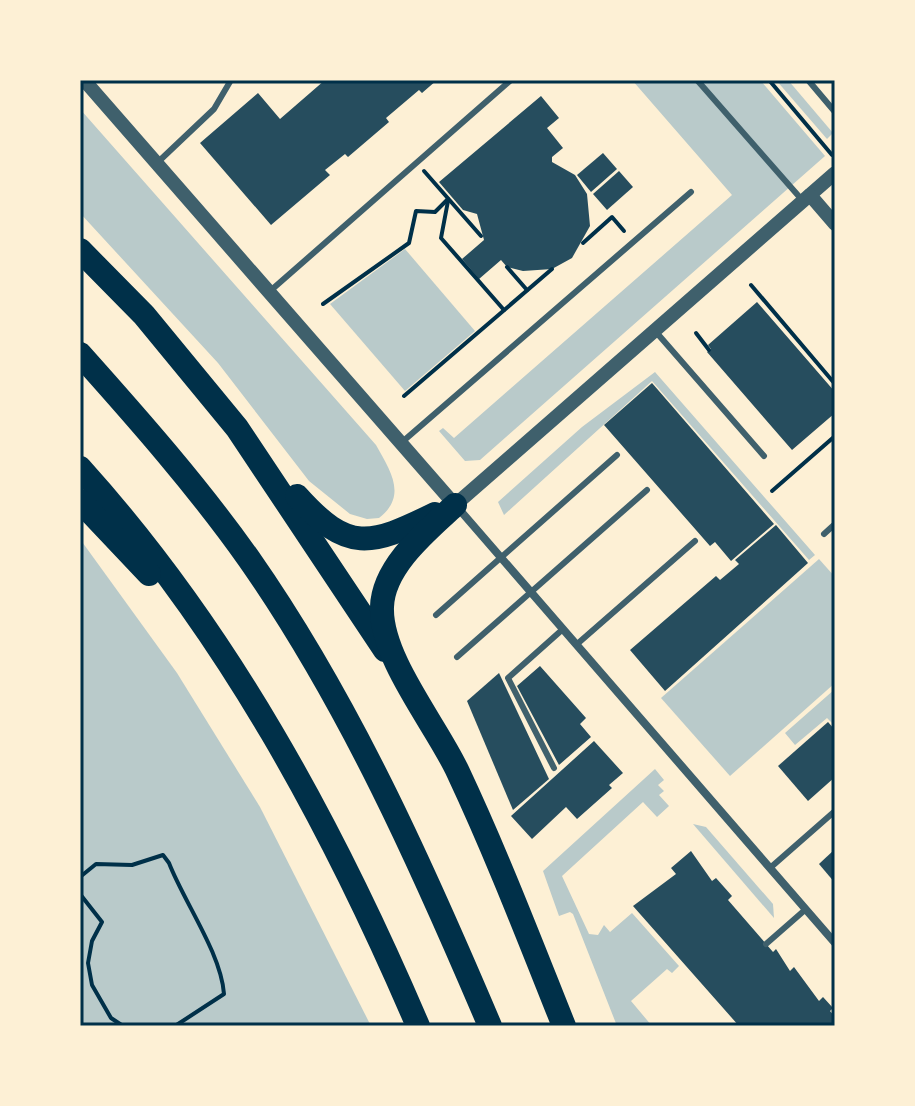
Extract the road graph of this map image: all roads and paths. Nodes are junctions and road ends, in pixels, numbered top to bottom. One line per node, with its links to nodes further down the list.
1 (84, 80): 9 (street)
2 (231, 80): 9 (lane)
3 (511, 80): 10 (lane)
4 (697, 80): 13 (lane)
5 (769, 80): 8 (path)
6 (808, 80): 7 (lane)
7 (835, 112)
8 (835, 161)
9 (157, 163): 24 (street)
10 (417, 163): 14 (path); 24 (lane)
11 (835, 173): 13 (street)
12 (691, 192): 17 (lane)
13 (807, 198): 15 (street); 27 (street)
14 (448, 199): 16 (path); 25 (path); 26 (path)
15 (835, 224)
16 (481, 236)
17 (633, 242): 18 (path); 35 (lane)
18 (583, 243)
19 (80, 250): 33 (highway)
20 (507, 267): 23 (path)
21 (552, 269): 23 (path)
22 (751, 285): 31 (path)
23 (527, 290): 26 (path)
24 (269, 292): 35 (street)
25 (323, 304)
26 (504, 310): 32 (path)
27 (655, 330): 37 (lane); 42 (street)
28 (696, 333): 29 (path)
29 (709, 350)
30 (80, 354): 65 (highway)
31 (835, 384)
32 (404, 396)
33 (222, 410): 42 (highway); 52 (highway)
34 (835, 436): 40 (path)
35 (401, 443): 42 (street)
36 (617, 455): 46 (lane)
37 (764, 456)
38 (80, 468): 53 (highway)
39 (647, 490): 47 (lane)
40 (772, 491)
41 (80, 501): 53 (highway)
42 (455, 505): 46 (street); 52 (highway)
43 (835, 524): 44 (lane)
44 (824, 534)
45 (695, 541): 50 (lane)
46 (501, 558): 47 (street); 48 (lane)
47 (531, 592): 49 (street); 51 (lane)
48 (436, 615)
49 (563, 629): 50 (street); 54 (lane)
50 (576, 645): 56 (street)
51 (457, 657)
52 (422, 705): 66 (highway)
53 (271, 730): 64 (highway)
54 (554, 768)
55 (835, 811): 56 (lane)
56 (770, 868): 59 (street)
57 (80, 877): 63 (path)
58 (80, 894): 62 (path)
59 (806, 909): 60 (street); 61 (lane)
60 (835, 943)
61 (766, 944)
62 (123, 1026)
63 (175, 1026)
64 (418, 1026)
65 (490, 1026)
66 (564, 1026)

